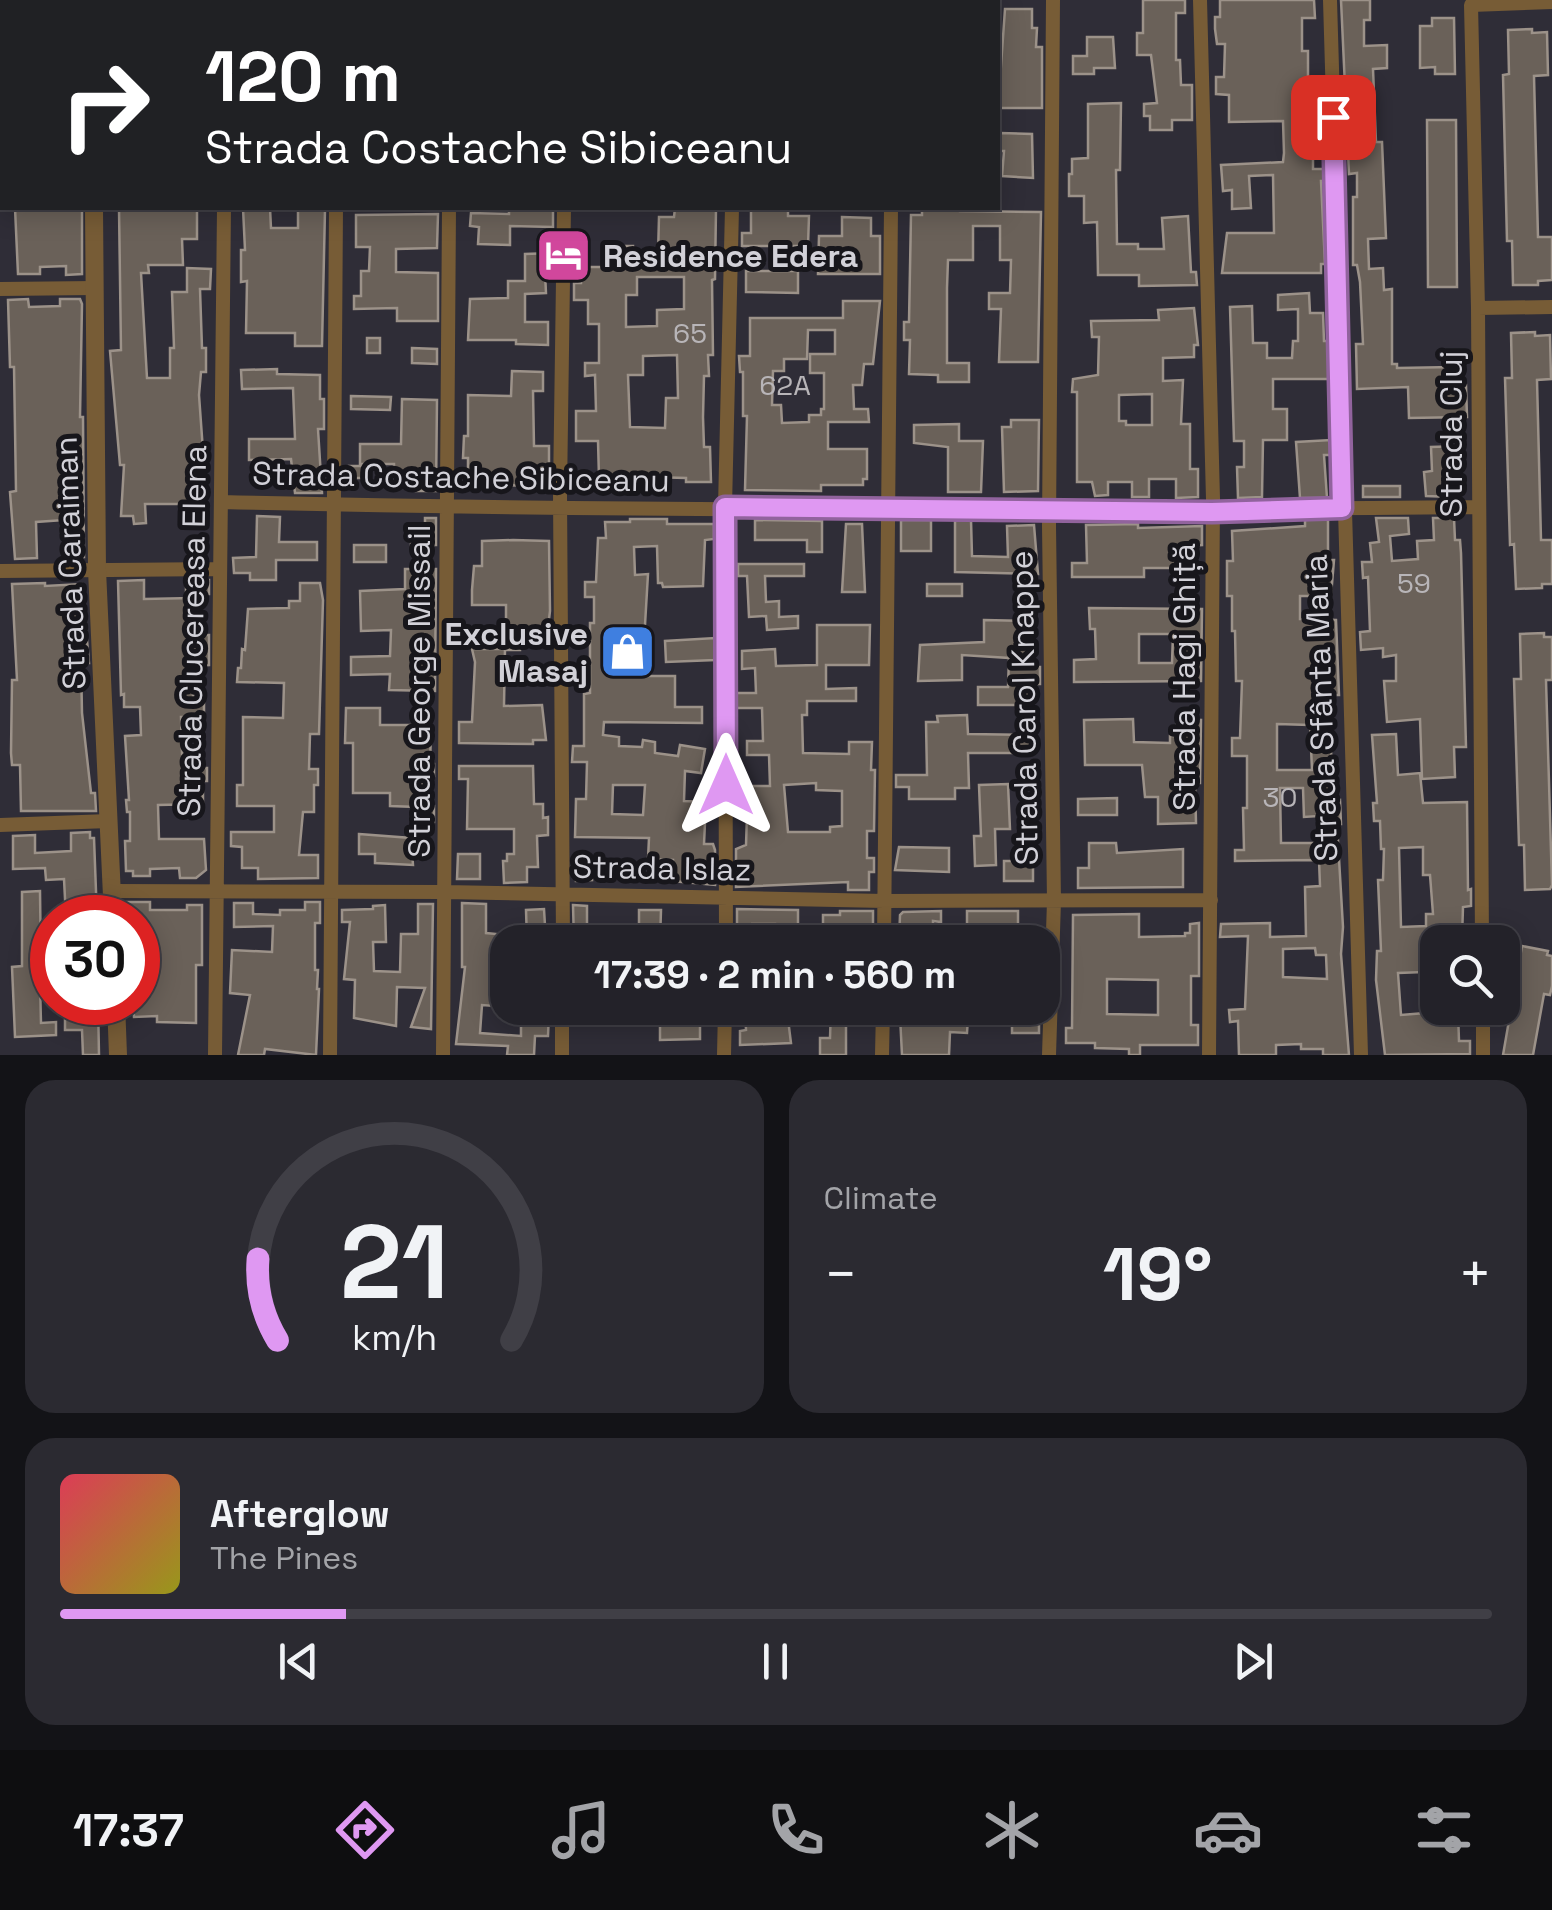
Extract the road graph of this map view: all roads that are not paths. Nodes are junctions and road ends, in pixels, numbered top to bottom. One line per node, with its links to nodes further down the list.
1 (1053, 0): 24 (street, Strada Carol Knappe)
2 (1200, 0): 25 (street, Strada Hagi Ghiță)
3 (1330, 0): 23 (street, Strada Sfânta Maria)
4 (1552, 2): 15 (street, Strada Cluj)
5 (94, 210): 13 (street, Strada Caraiman)
6 (224, 210): 16 (street, Strada Clucereasa Elena)
7 (336, 210): 17 (street)
8 (449, 210): 18 (street, Strada George Missail)
9 (564, 210): 21 (street)
10 (732, 210): 19 (street)
11 (891, 210): 22 (street)
12 (0, 288): 13 (street)
13 (95, 288): 27 (street, Strada Caraiman)
14 (1552, 307): 15 (street)
15 (1478, 308): 20 (street, Strada Cluj)
16 (222, 502): 17 (street, Strada Costache Sibiceanu); 26 (street, Strada Clucereasa Elena)
17 (333, 504): 18 (street, Strada Costache Sibiceanu); 34 (street)
18 (447, 506): 21 (street, Strada Costache Sibiceanu); 32 (street, Strada George Missail)
19 (725, 507): 21 (street, Strada Costache Sibiceanu); 22 (street, Strada Costache Sibiceanu); 37 (street)
20 (1478, 507): 23 (street, Strada Costache Sibiceanu); 44 (street, Strada Cluj)
21 (560, 508): 35 (street)
22 (889, 508): 24 (street, Strada Costache Sibiceanu); 38 (street)
23 (1342, 508): 25 (street, Strada Costache Sibiceanu); 59 (street, Strada Sfânta Maria)
24 (1049, 510): 25 (street, Strada Costache Sibiceanu); 40 (street, Strada Carol Knappe)
25 (1212, 512): 39 (street, Strada Hagi Ghiță)
26 (220, 568): 27 (street); 33 (street, Strada Clucereasa Elena)
27 (98, 570): 28 (street); 29 (street, Strada Caraiman)
28 (0, 571)
29 (109, 821): 30 (street); 31 (street, Strada Caraiman)
30 (0, 826)
31 (112, 891): 33 (street, Strada Islaz); 36 (street, Strada Caraiman)
32 (446, 892): 34 (street, Strada Islaz); 35 (street, Strada Islaz); 54 (street, Strada George Missail)
33 (215, 893): 34 (street, Strada Islaz); 52 (street, Strada Clucereasa Elena)
34 (330, 894): 53 (street)
35 (563, 894): 37 (street, Strada Islaz); 41 (street)
36 (112, 895)
37 (727, 898): 38 (street, Strada Islaz); 42 (street)
38 (884, 900): 40 (street, Strada Islaz); 43 (street)
39 (1210, 900): 40 (street, Strada Islaz); 58 (street, Strada Hagi Ghiță)
40 (1054, 901): 50 (street, Strada Carol Knappe)
41 (563, 925)
42 (726, 925)
43 (884, 925)
44 (1482, 925)
45 (117, 1025): 51 (street)
46 (562, 1025): 55 (street)
47 (725, 1025): 56 (street)
48 (883, 1025): 57 (street)
49 (1484, 1025): 60 (street)
50 (1054, 1052)
51 (118, 1055)
52 (215, 1055)
53 (330, 1055)
54 (443, 1055)
55 (562, 1055)
56 (724, 1055)
57 (882, 1055)
58 (1209, 1055)
59 (1360, 1055)
60 (1483, 1055)

